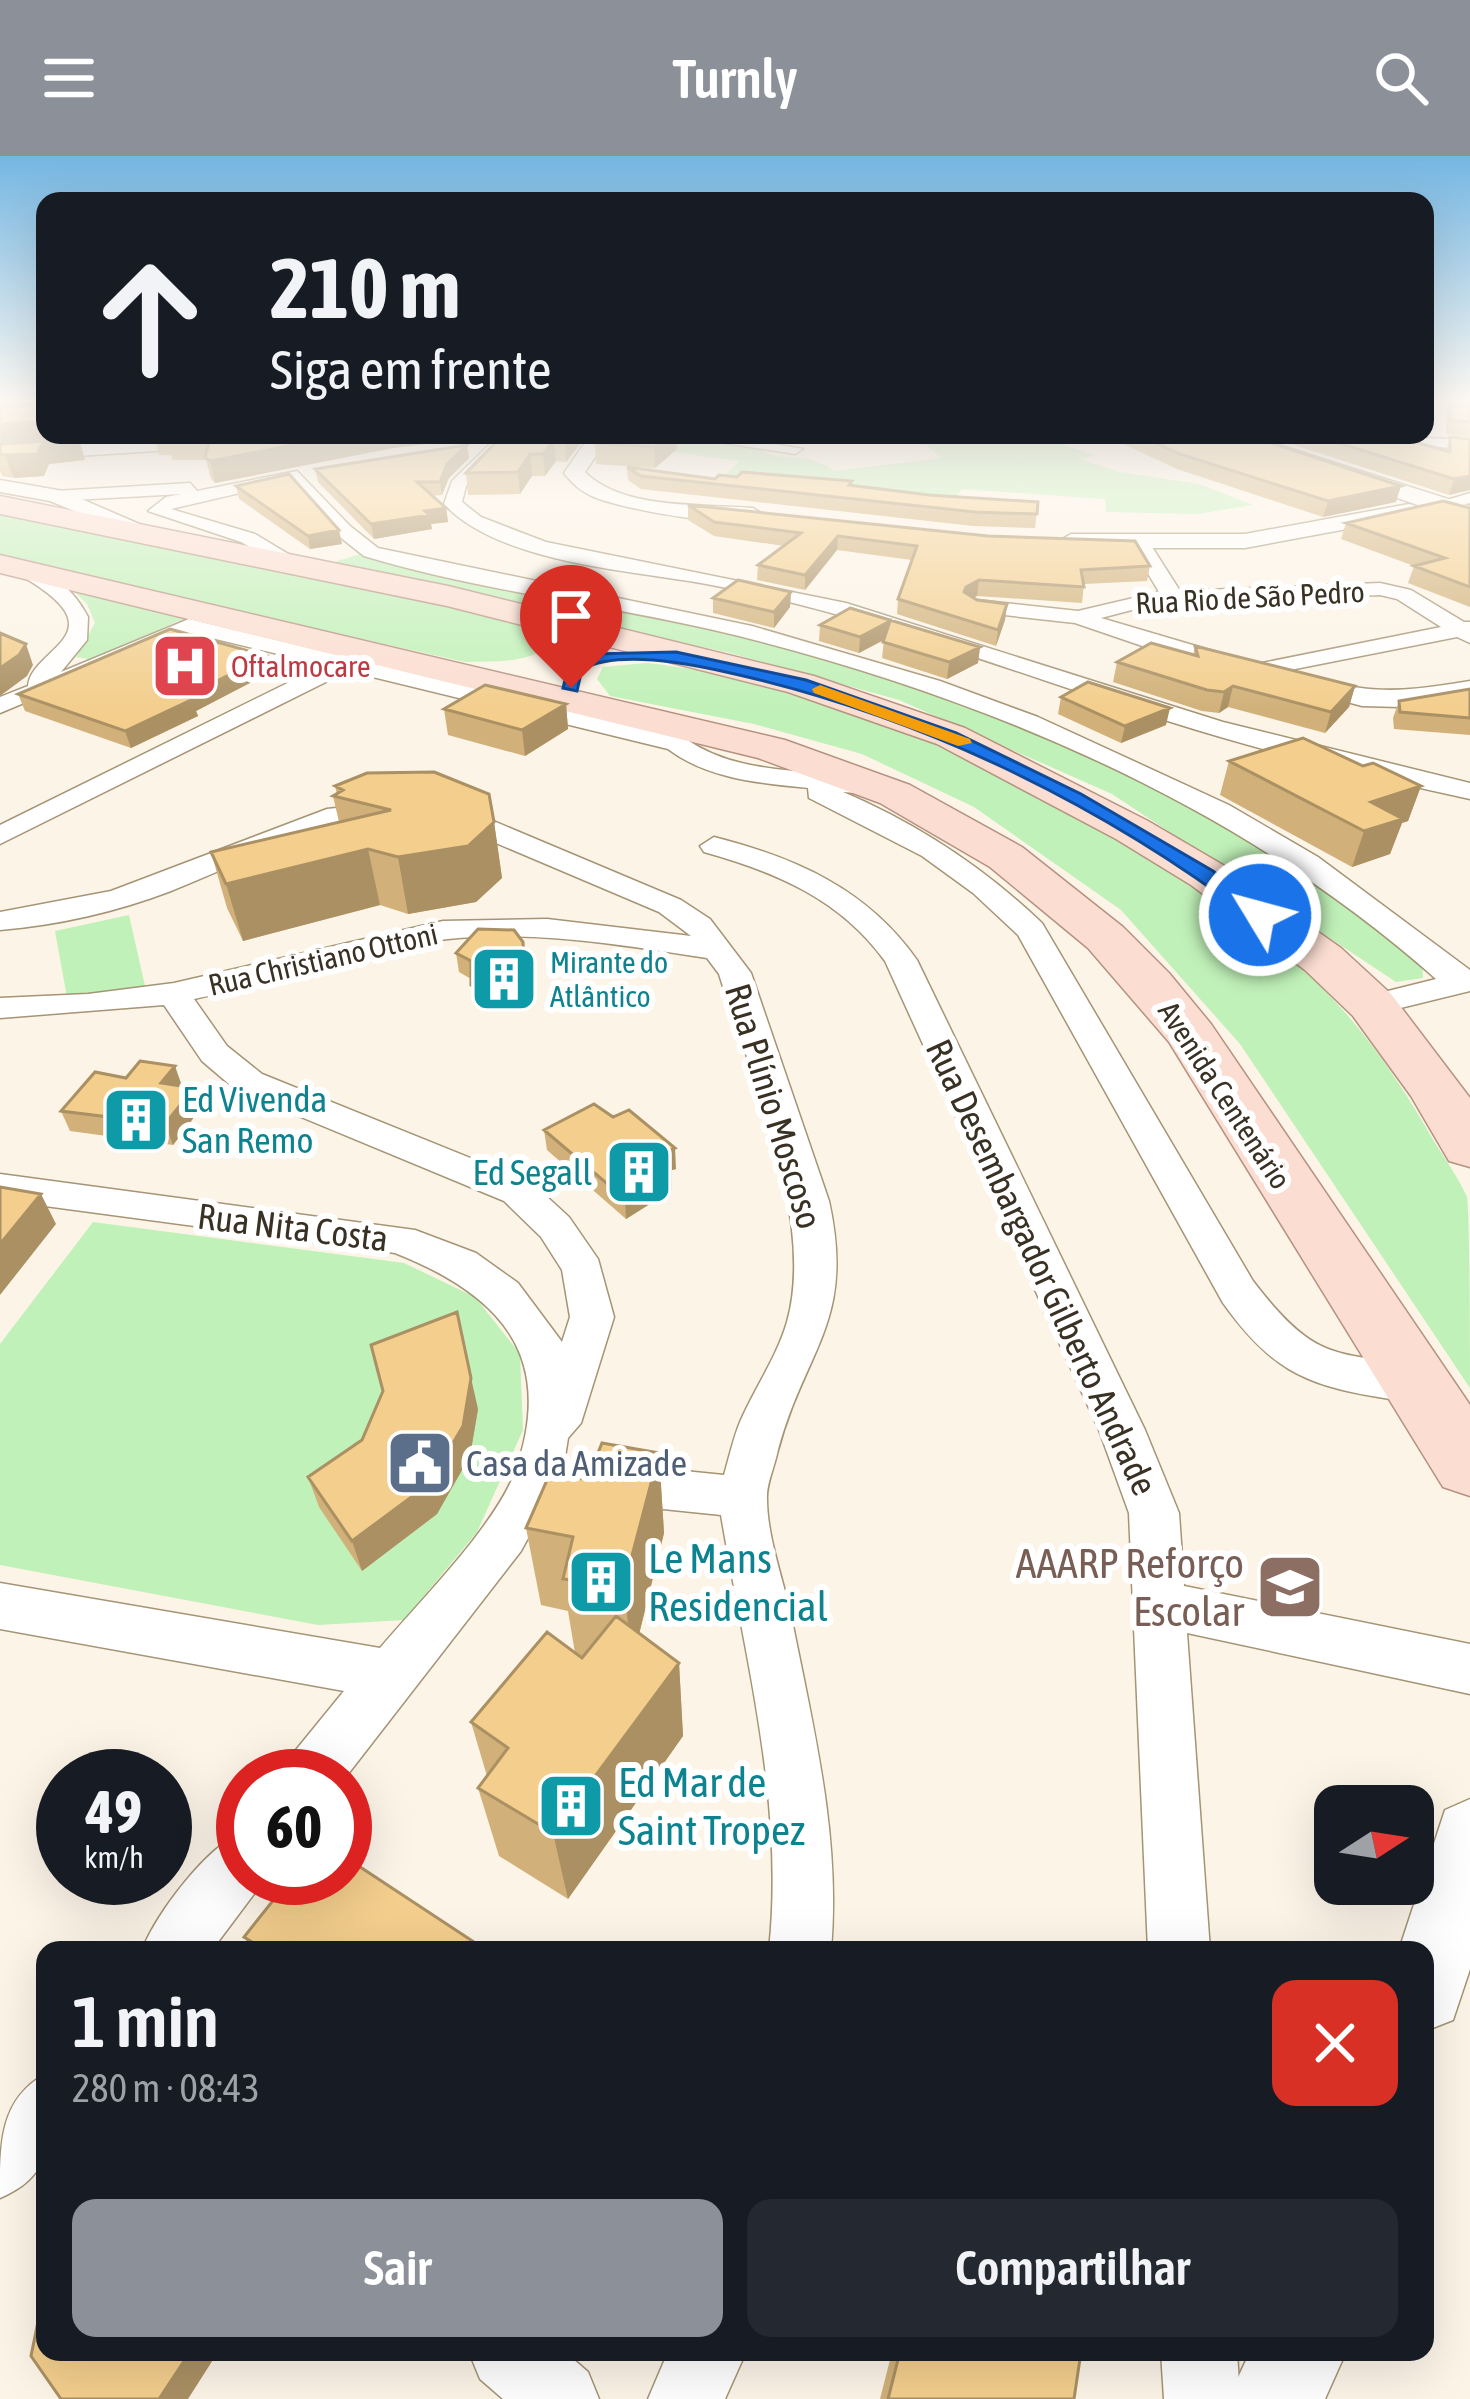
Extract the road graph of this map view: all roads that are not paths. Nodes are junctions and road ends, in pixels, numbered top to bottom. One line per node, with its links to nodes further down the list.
1 (73, 503): 12 (street)
2 (169, 503): 15 (street)
3 (326, 503): 37 (street)
4 (453, 503): 31 (street)
5 (647, 503): 11 (street)
6 (1431, 503): 9 (main road)
7 (1449, 503): 9 (street)
8 (0, 505): 12 (main road)
9 (1438, 505): 10 (main road); 14 (street)
10 (1470, 515)
11 (785, 519)
12 (155, 536): 15 (main road)
13 (1046, 540): 14 (street)
14 (1140, 543): 17 (street)
15 (293, 565): 20 (main road)
16 (12, 567): 22 (main road, Avenida Centenário); 27 (street)
17 (1173, 597): 19 (street, Rua Rio de São Pedro); 21 (street, Rua Rio de São Pedro)
18 (977, 606): 19 (street)
19 (1078, 616): 25 (street, Rua Rio de São Pedro)
20 (537, 620): 23 (main road); 24 (main road)
21 (1466, 632): 25 (street)
22 (346, 654): 24 (main road, Avenida Centenário); 27 (street); 30 (street); 33 (street)
23 (717, 663): 29 (main road); 39 (main road)
24 (427, 665): 29 (main road, Avenida Centenário)
25 (1254, 671): 26 (street, Rua Rio de São Pedro)
26 (1470, 688)
27 (25, 695): 28 (street)
28 (0, 706)
29 (603, 711): 32 (main road, Avenida Centenário)
30 (787, 776): 32 (street); 43 (street)
31 (1470, 791)
32 (916, 801): 43 (main road, Avenida Centenário)
33 (0, 836)
34 (714, 846): 47 (street, Rua Desembargador Gilberto Andrade)
35 (0, 921): 36 (street, Rua Plínio Moscoso)
36 (718, 950): 38 (street, Rua Christiano Ottoni); 46 (street, Rua Plínio Moscoso)
37 (1466, 982): 39 (street)
38 (174, 993): 40 (street, Rua Christiano Ottoni); 45 (street)
39 (1372, 1005): 41 (main road)
40 (0, 1008)
41 (1470, 1148)
42 (0, 1187): 45 (street, Rua Nita Costa)
43 (1418, 1386): 44 (main road, Avenida Centenário)
44 (1470, 1466)
45 (538, 1476): 46 (street); 50 (street, Rua Nita Costa)
46 (742, 1497): 55 (street, Rua Plínio Moscoso)
47 (1161, 1604): 49 (street); 56 (street, Rua Desembargador Gilberto Andrade)
48 (0, 1606): 50 (street)
49 (1470, 1669)
50 (391, 1675): 51 (street, Rua Nita Costa)
51 (332, 1749)
52 (1470, 1835): 57 (street)
53 (216, 1896): 54 (street)
54 (180, 1941)
55 (801, 1941)
56 (1179, 1941)
57 (1434, 1961)
58 (36, 2119): 59 (street)
59 (0, 2163)
60 (517, 2361): 64 (street)
61 (704, 2361): 65 (street)
62 (1200, 2361): 66 (street)
63 (1295, 2361): 67 (street)
64 (561, 2399)
65 (686, 2399)
66 (1202, 2399)
67 (1275, 2399)

